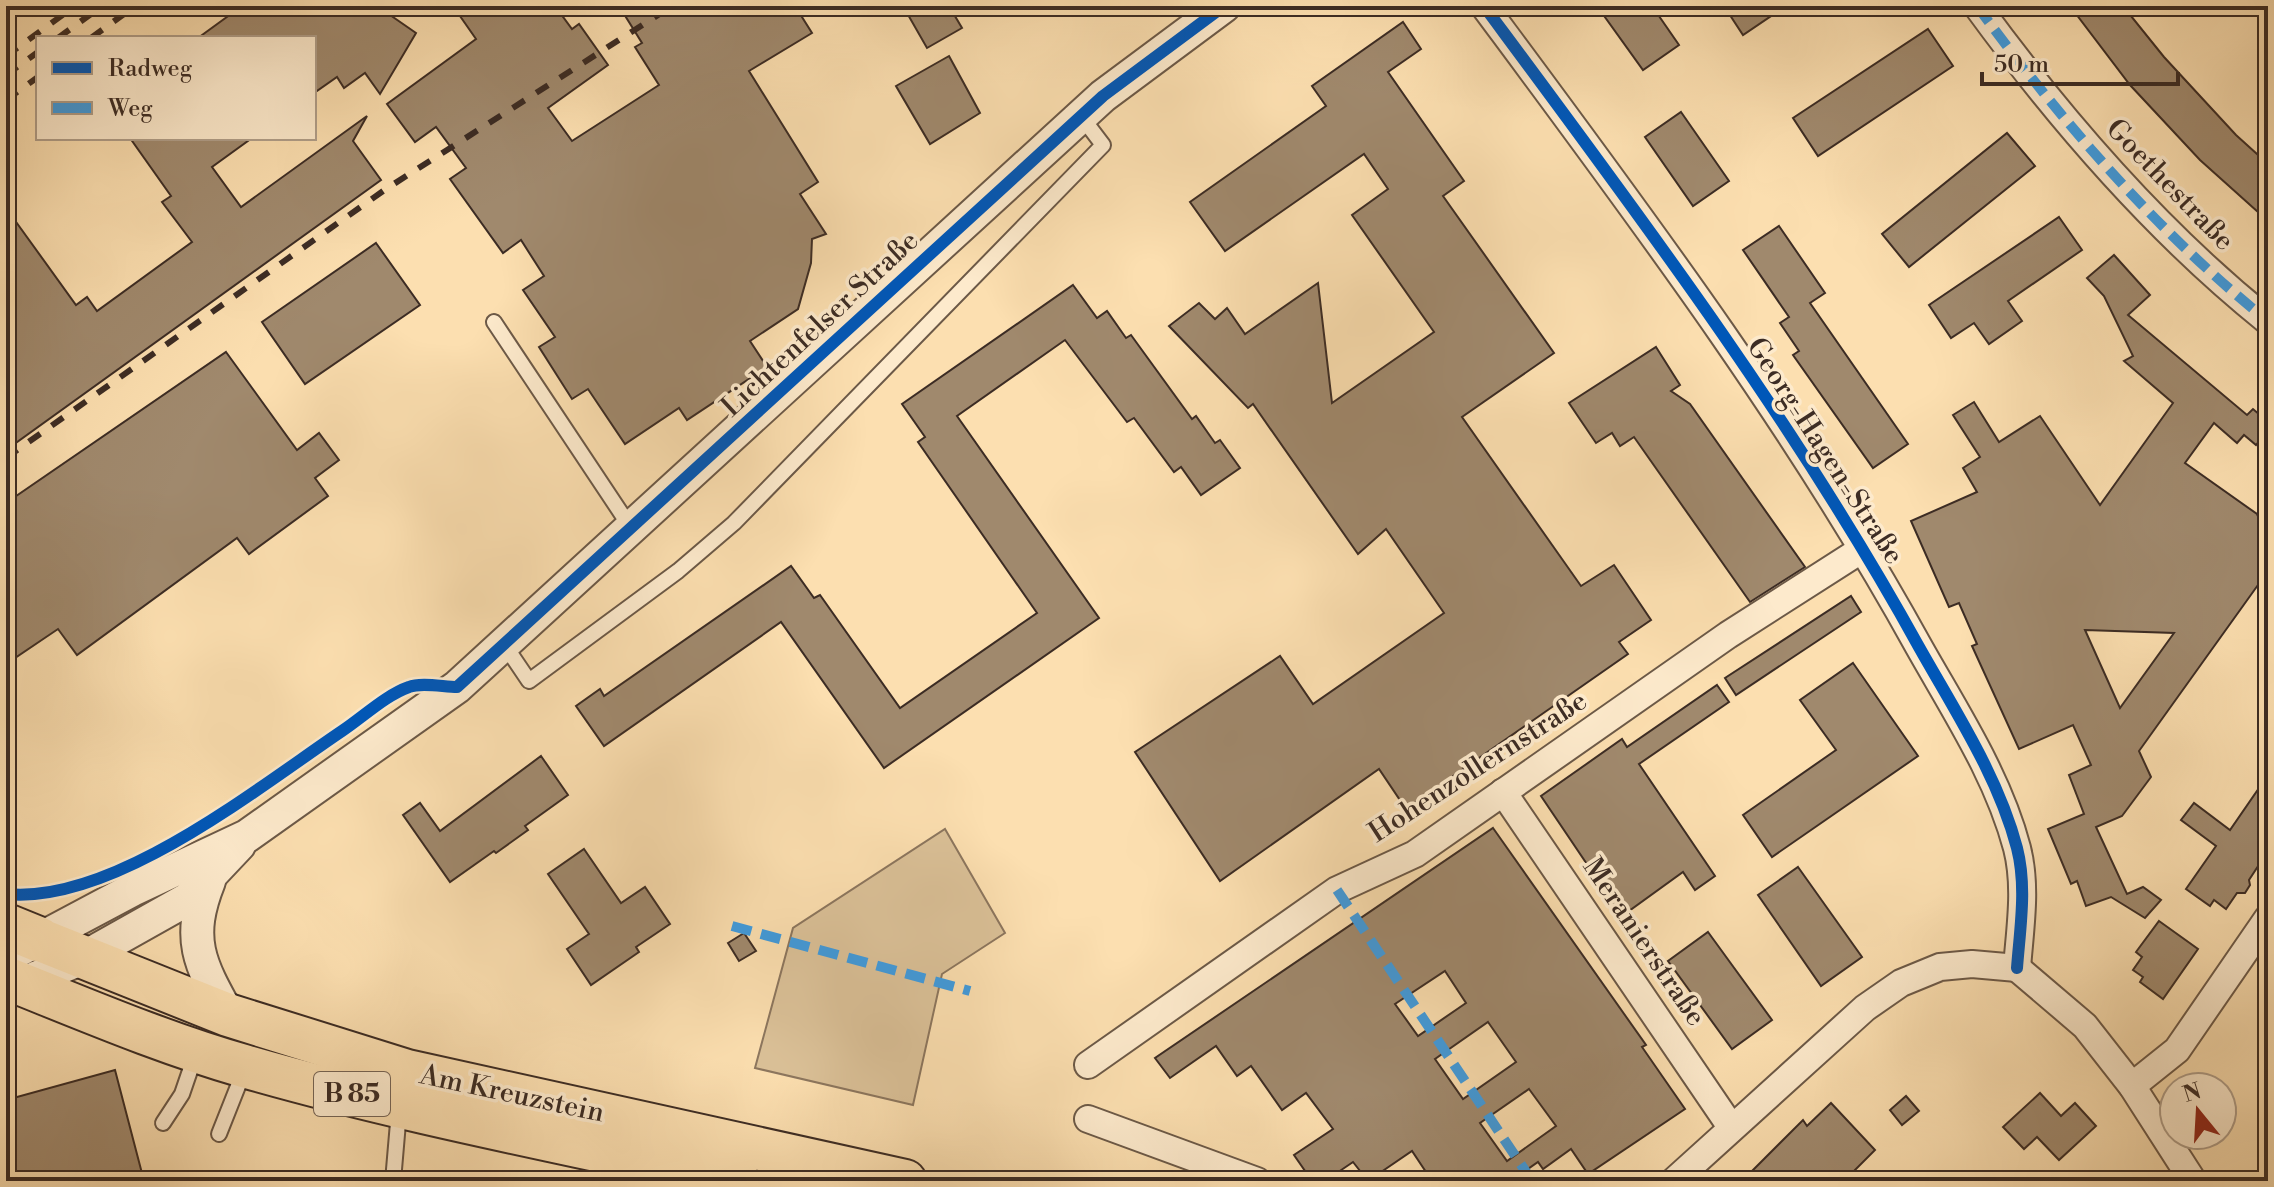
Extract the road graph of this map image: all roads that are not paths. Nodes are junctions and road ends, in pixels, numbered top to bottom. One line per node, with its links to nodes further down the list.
1 (1224, 6): 4 (street, Lichtenfelser Straße)
2 (1484, 6): 8 (street, Georg-Hagen-Straße)
3 (1977, 6): 5 (street, Goethestraße)
4 (1081, 116): 7 (street, Lichtenfelser Straße); 9 (lane)
5 (2268, 321)
6 (494, 322): 7 (lane)
7 (631, 528): 9 (street, Lichtenfelser Straße)
8 (1864, 548): 10 (street, Hohenzollernstraße); 16 (street, Georg-Hagen-Straße)
9 (506, 647): 11 (street, Lichtenfelser Straße)
10 (1503, 792): 19 (street, Hohenzollernstraße); 25 (street, Meranierstraße)
11 (247, 836): 12 (street, Lichtenfelser Straße); 15 (street, Lichtenfelser Straße)
12 (209, 881): 14 (street, Lichtenfelser Straße); 17 (street)
13 (2268, 918): 21 (street)
14 (83, 958): 15 (main road, Am Kreuzstein / B 85); 17 (main road, Am Kreuzstein / B 85)
15 (14, 962): 18 (main road, Am Kreuzstein / B 85)
16 (2017, 968): 21 (street); 25 (street)
17 (228, 1015): 29 (main road, Am Kreuzstein / B 85)
18 (197, 1052): 20 (main road, Am Kreuzstein / B 85); 24 (lane)
19 (1088, 1065)
20 (245, 1067): 22 (main road, Am Kreuzstein / B 85); 26 (lane)
21 (2132, 1086): 32 (street)
22 (399, 1106): 27 (main road, Am Kreuzstein / B 85); 28 (lane)
23 (1088, 1119): 30 (street)
24 (163, 1123)
25 (1731, 1127): 31 (street)
26 (219, 1134)
27 (718, 1179)
28 (393, 1181)
29 (905, 1181)
30 (1257, 1181)
31 (1674, 1181)
32 (2193, 1181)

